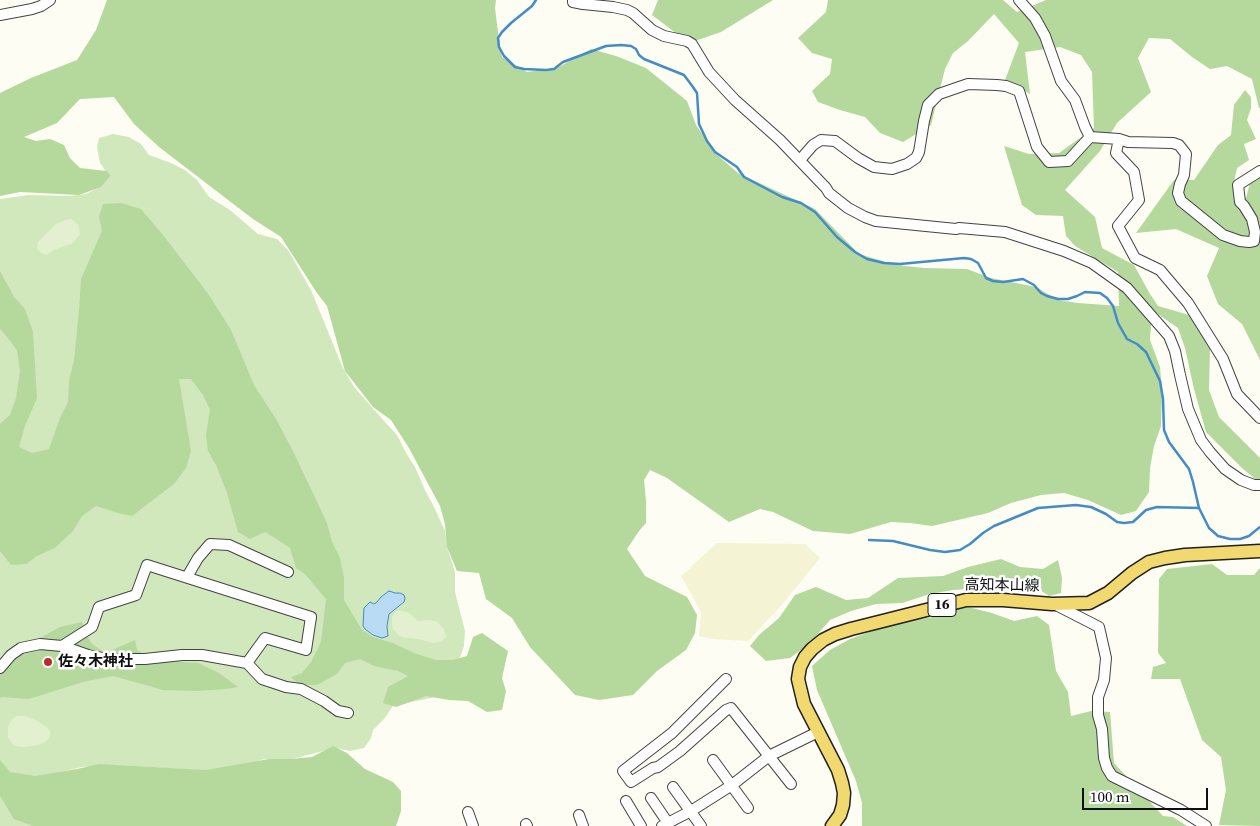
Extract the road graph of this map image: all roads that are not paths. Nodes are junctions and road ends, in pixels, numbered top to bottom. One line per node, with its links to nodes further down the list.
1 (50, 0): 4 (street)
2 (573, 0): 7 (street)
3 (1019, 0): 5 (street)
4 (0, 15)
5 (1090, 137): 6 (street); 7 (street)
6 (1119, 139): 8 (street); 9 (street)
7 (800, 160): 10 (street)
8 (1260, 171)
9 (1260, 418)
10 (1260, 486)
11 (1260, 551): 14 (main road, 高知本山線 / 16)
12 (288, 572): 13 (street)
13 (187, 577): 15 (street); 16 (street)
14 (1052, 604): 20 (main road, 高知本山線 / 16); 38 (street)
15 (62, 646): 16 (street); 17 (street)
16 (248, 663): 19 (street)
17 (0, 668)
18 (726, 679): 21 (street)
19 (348, 713)
20 (818, 732): 21 (street); 37 (main road, 高知本山線 / 16)
21 (769, 756): 23 (street); 24 (street)
22 (713, 760): 24 (street)
23 (791, 784)
24 (732, 785): 28 (street); 29 (street)
25 (673, 787): 29 (street)
26 (651, 798): 32 (street)
27 (626, 801): 35 (street)
28 (748, 808)
29 (691, 811): 32 (street); 36 (street)
30 (468, 812): 33 (street)
31 (580, 814): 34 (street)
32 (665, 825)
33 (473, 826)
34 (583, 826)
35 (641, 826)
36 (701, 826)
37 (832, 826)
38 (1206, 826)

